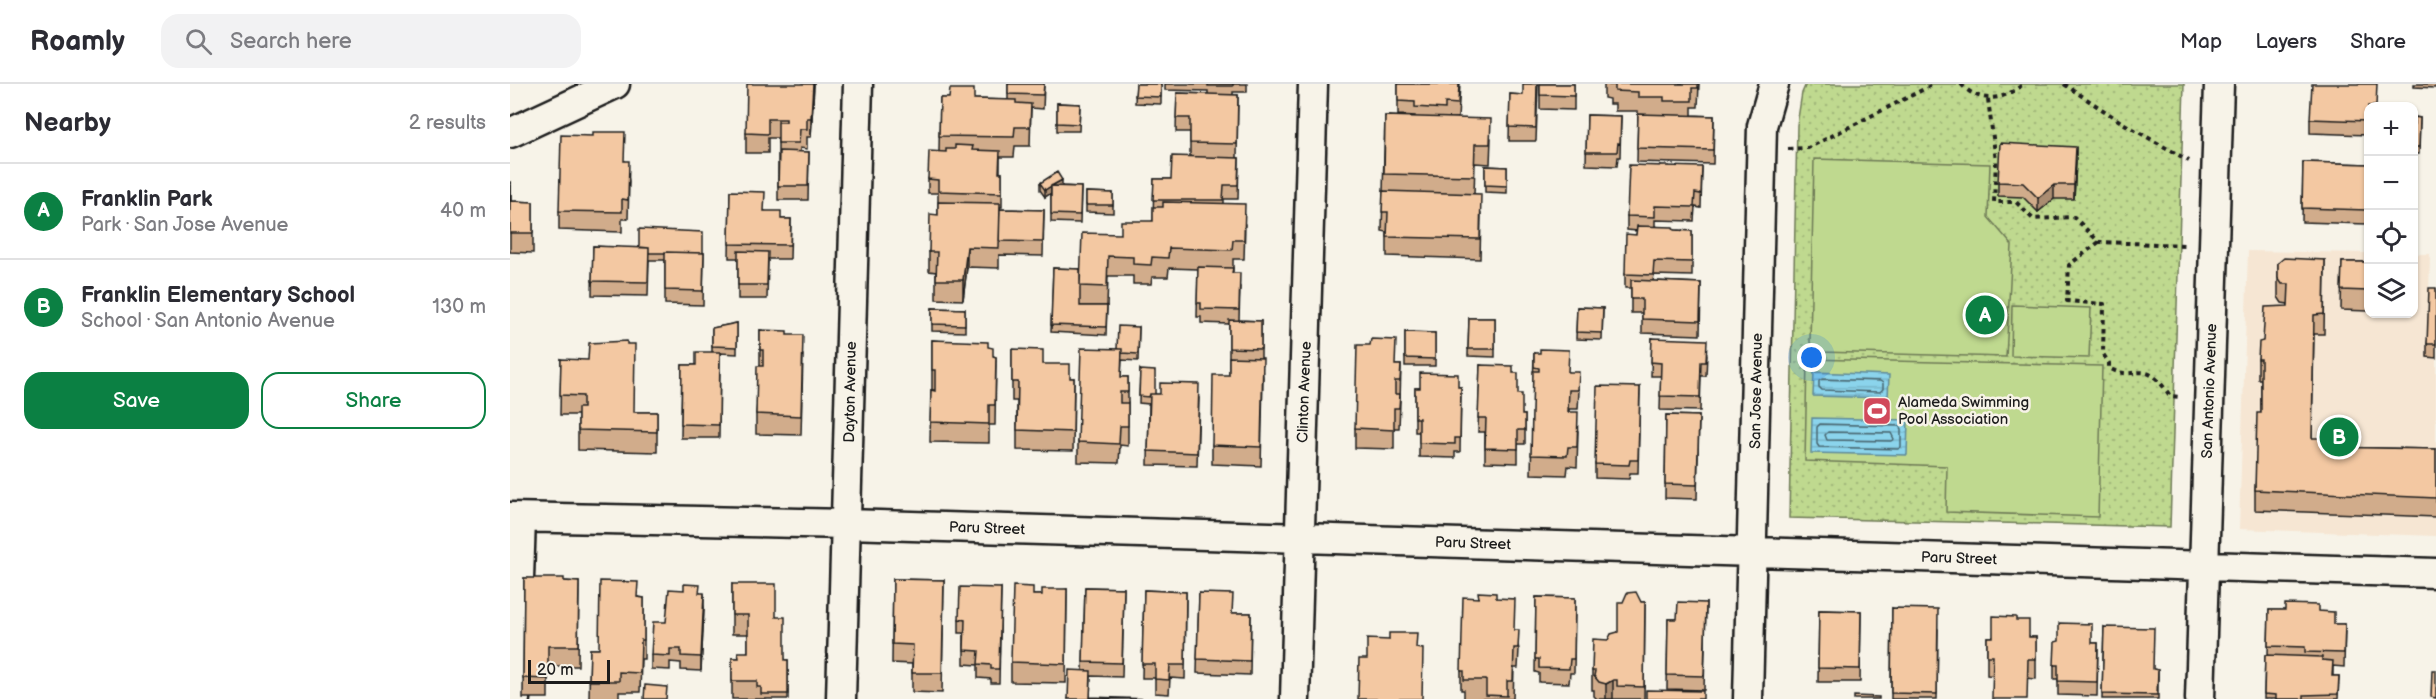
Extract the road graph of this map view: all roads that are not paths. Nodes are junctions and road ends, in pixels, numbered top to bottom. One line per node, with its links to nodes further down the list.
1 (615, 84): 6 (street)
2 (858, 84): 8 (street, Dayton Avenue)
3 (1313, 84): 9 (street, Clinton Avenue)
4 (1774, 84): 10 (street, San Jose Avenue)
5 (2219, 84): 11 (street, San Antonio Avenue)
6 (510, 133)
7 (516, 517): 8 (street, Paru Street); 13 (street)
8 (847, 524): 9 (street, Paru Street); 14 (street, Dayton Avenue)
9 (1300, 538): 10 (street, Paru Street); 15 (street, Clinton Avenue)
10 (1752, 552): 11 (street, Paru Street); 16 (street, San Jose Avenue)
11 (2204, 565): 12 (street, Paru Street); 17 (street, San Antonio Avenue)
12 (2436, 573)
13 (515, 699)
14 (841, 699)
15 (1295, 699)
16 (1748, 699)
17 (2200, 699)

